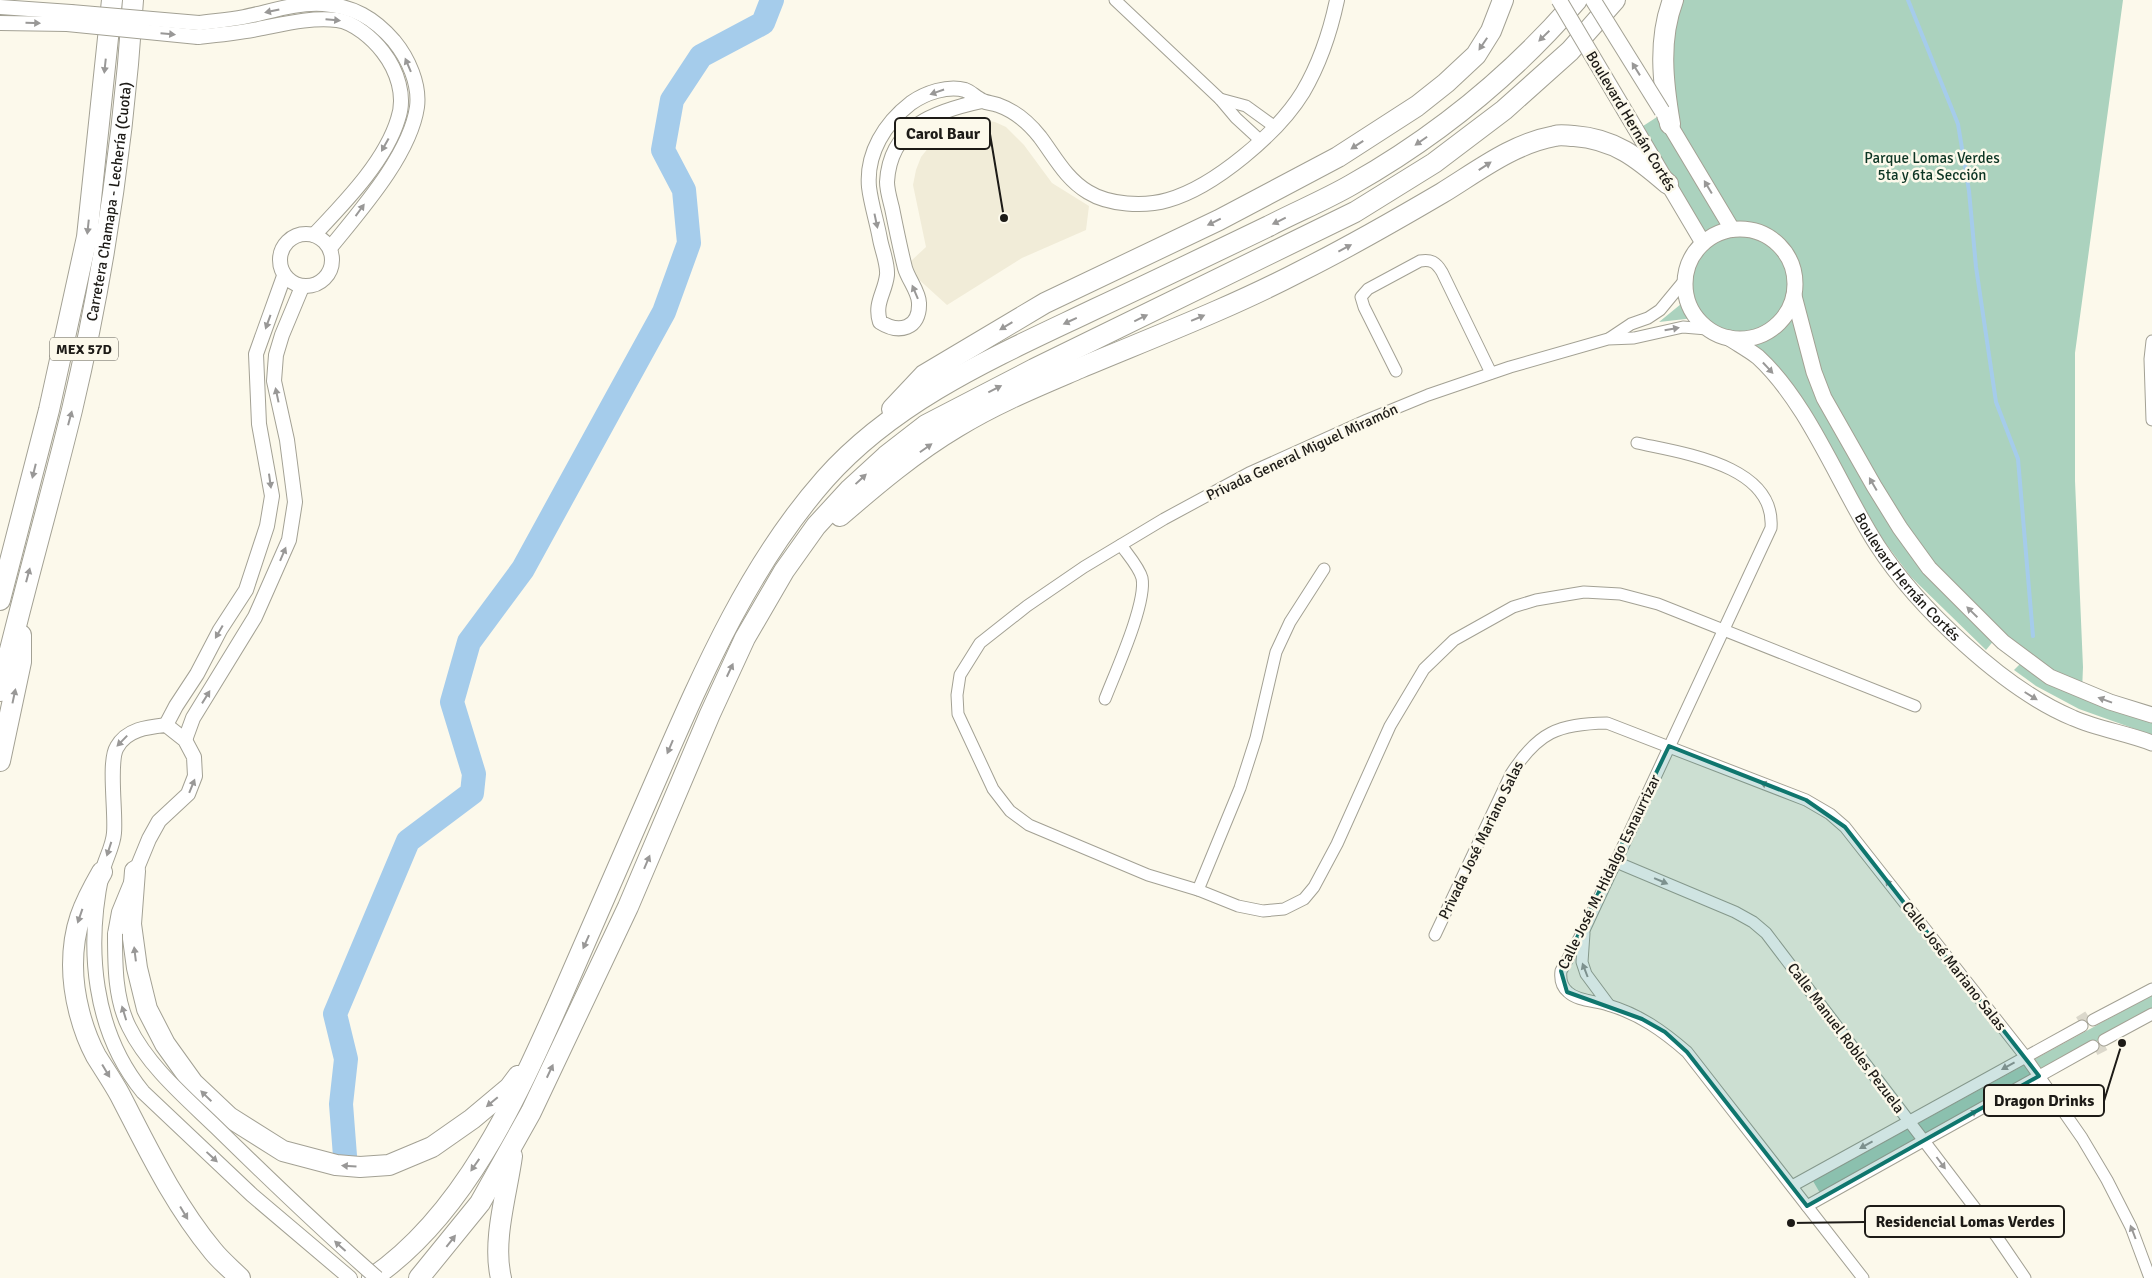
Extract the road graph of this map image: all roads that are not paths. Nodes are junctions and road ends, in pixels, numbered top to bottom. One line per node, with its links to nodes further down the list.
1 (112, 0): 44 (highway, Carretera Chamapa - Lechería (Cuota) / MEX 57D, one-way to 44)
2 (133, 0): 43 (highway, Carretera Chamapa - Lechería (Cuota) / MEX 57D, one-way to 2)
3 (1115, 0): 15 (street)
4 (1337, 0): 18 (street)
5 (1503, 0): 38 (highway, one-way to 38)
6 (1558, 0): 20 (main road, Boulevard Hernán Cortés, bridge)
7 (1578, 0): 38 (highway, one-way to 38)
8 (1593, 0): 17 (main road, Boulevard Hernán Cortés, one-way to 8, bridge)
9 (1615, 0): 42 (highway, one-way to 9)
10 (1673, 0): 17 (highway)
11 (0, 7): 12 (street)
12 (69, 18): 13 (street, one-way to 12); 14 (street, bridge)
13 (0, 23)
14 (199, 30): 22 (street, one-way to 22); 24 (street, one-way to 14)
15 (1220, 99): 18 (street); 19 (street)
16 (982, 100): 16 (street, one-way to 16); 19 (street)
17 (1666, 118): 21 (main road, Boulevard Hernán Cortés, one-way to 17)
18 (1275, 127): 19 (street)
19 (1261, 141)
20 (1668, 184): 23 (main road, Boulevard Hernán Cortés); 42 (highway, one-way to 20)
21 (1732, 229): 23 (main road); 28 (main road)
22 (314, 235): 24 (street); 25 (street)
23 (1703, 243): 26 (main road)
24 (330, 248): 27 (street)
25 (284, 276): 27 (street); 54 (street, one-way to 54)
26 (1684, 281): 29 (street, Privada General Miguel Miramón); 30 (main road)
27 (302, 287): 55 (street, one-way to 27)
28 (1794, 296): 32 (main road); 46 (main road, Boulevard Hernán Cortés, one-way to 28)
29 (1648, 318): 31 (street); 33 (street, Privada General Miguel Miramón)
30 (1707, 329): 31 (street, Privada General Miguel Miramón, one-way to 30); 32 (main road)
31 (1653, 333): 33 (street, Privada General Miguel Miramón)
32 (1729, 338): 48 (main road, Boulevard Hernán Cortés, one-way to 48)
33 (1608, 339): 36 (street, Privada General Miguel Miramón)
34 (2152, 341): 37 (street)
35 (1396, 371): 36 (street)
36 (1491, 373): 40 (street, Privada General Miguel Miramón)
37 (2152, 420)
38 (864, 439): 74 (highway, one-way to 74)
39 (1637, 443): 45 (street, Calle José M. Hidalgo Esnaurrizar)
40 (1121, 545): 51 (street); 62 (street, Privada General Miguel Miramón)
41 (1324, 569): 62 (street)
42 (784, 572): 79 (highway, one-way to 42)
43 (22, 598): 50 (highway, Carretera Chamapa - Lechería (Cuota) / MEX 57D); 58 (highway, one-way to 43)
44 (0, 600)
45 (1724, 630): 52 (street, Privada General Miguel Miramón); 57 (street, Calle José M. Hidalgo Esnaurrizar); 62 (street, Privada General Miguel Miramón)
46 (2003, 642): 47 (main road, Boulevard Hernán Cortés); 48 (main road)
47 (2022, 657): 49 (main road); 53 (main road, Boulevard Hernán Cortés, one-way to 47)
48 (1986, 662): 49 (main road, Boulevard Hernán Cortés)
49 (2005, 677): 56 (main road, Boulevard Hernán Cortés, one-way to 56)
50 (0, 691)
51 (1105, 699)
52 (1915, 706)
53 (2152, 715)
54 (166, 725): 55 (street); 61 (street, one-way to 61)
55 (185, 740): 60 (street, one-way to 55)
56 (2152, 743)
57 (1669, 746): 59 (street, Calle José M. Hidalgo Esnaurrizar); 64 (street, Privada José Mariano Salas); 75 (street, Calle José Mariano Salas, one-way to 57)
58 (0, 760)
59 (1616, 862): 63 (street, Calle José M. Hidalgo Esnaurrizar); 77 (street, Calle Manuel Robles Pezuela, one-way to 77)
60 (135, 871): 74 (highway, one-way to 60); 85 (street, one-way to 60, bridge)
61 (102, 872): 82 (highway, one-way to 82); 83 (street, one-way to 83)
62 (1198, 890)
63 (1585, 928): 67 (street, one-way to 63); 67 (street, Calle José M. Hidalgo Esnaurrizar)
64 (1435, 935)
65 (2152, 989): 66 (street)
66 (2128, 1002): 69 (street); 70 (street)
67 (1609, 1005): 80 (street, Calle José M. Hidalgo Esnaurrizar)
68 (2152, 1014): 70 (street)
69 (2092, 1018)
70 (2139, 1021): 72 (street)
71 (2080, 1024): 75 (street)
72 (2105, 1042)
73 (2094, 1048): 76 (street)
74 (536, 1053): 84 (highway, one-way to 84)
75 (2025, 1056): 76 (street, Calle José Mariano Salas); 77 (street, one-way to 77)
76 (2039, 1076): 78 (street, one-way to 76); 90 (street, Calle José Mariano Salas, one-way to 76)
77 (1908, 1121): 78 (street, Calle Manuel Robles Pezuela); 80 (street, one-way to 80)
78 (1923, 1141): 81 (street); 89 (street, Calle Manuel Robles Pezuela, one-way to 89)
79 (514, 1144): 86 (highway, one-way to 79); 87 (highway)
80 (1792, 1186): 81 (street, Calle José M. Hidalgo Esnaurrizar)
81 (1807, 1206): 88 (street, Calle José M. Hidalgo Esnaurrizar)
82 (240, 1278)
83 (350, 1278)
84 (372, 1278)
85 (377, 1278)
86 (419, 1278)
87 (502, 1278)
88 (1863, 1278)
89 (2025, 1278)
90 (2150, 1278)

